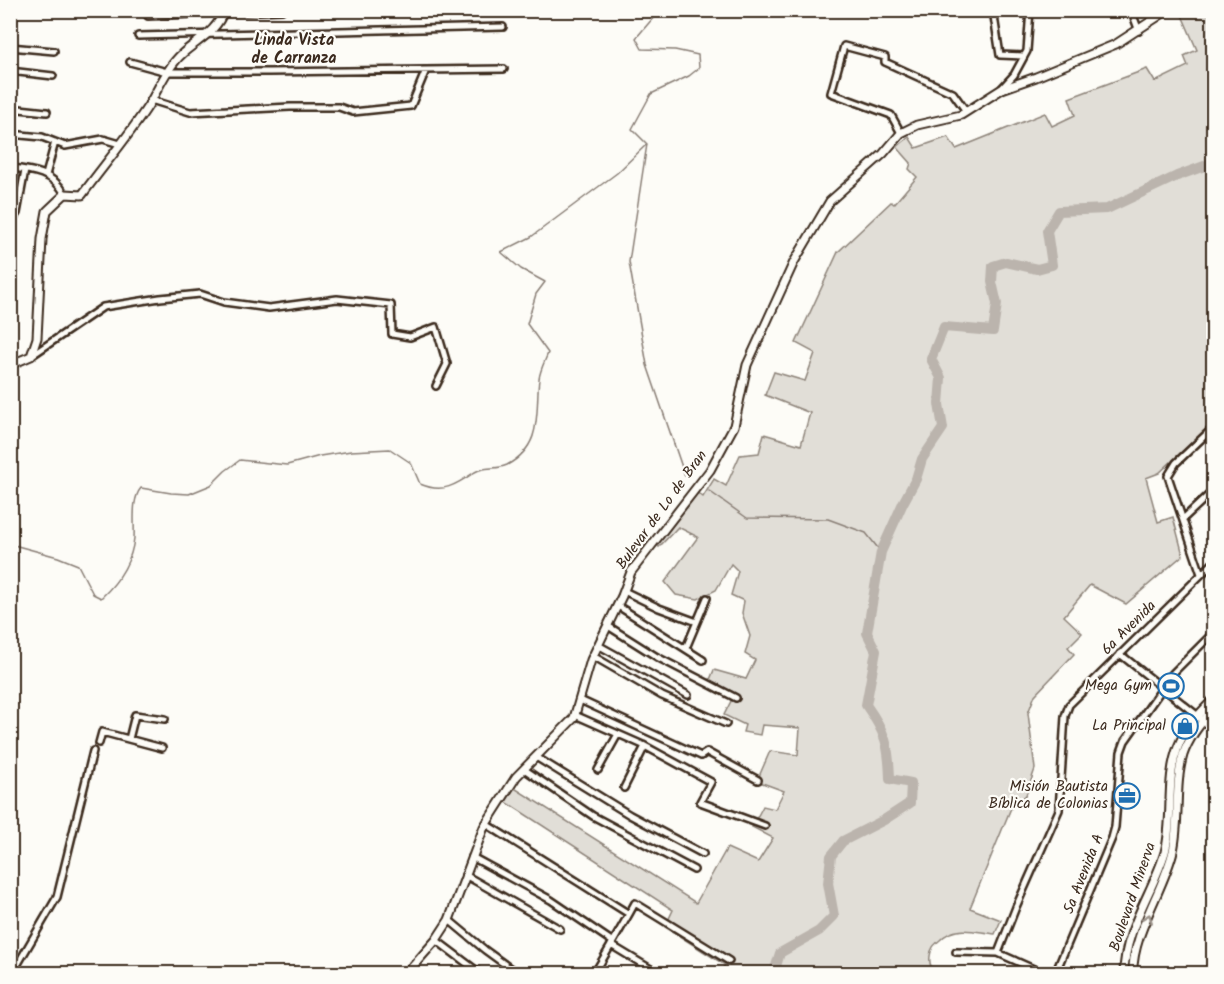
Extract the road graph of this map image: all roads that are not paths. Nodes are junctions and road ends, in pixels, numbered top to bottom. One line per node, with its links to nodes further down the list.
1 (282, 10): 6 (street)
2 (993, 10): 14 (street)
3 (1030, 10): 14 (street)
4 (1131, 10): 9 (street)
5 (1168, 10): 9 (street, Bulevar de Lo de Bran)
6 (223, 12): 7 (street); 10 (street)
7 (147, 16)
8 (503, 27): 10 (street)
9 (1139, 31): 21 (street, Bulevar de Lo de Bran)
10 (208, 35): 11 (street); 19 (street)
11 (138, 36)
12 (10, 47): 13 (street)
13 (54, 51)
14 (1024, 56): 21 (street)
15 (130, 62): 19 (street)
16 (504, 69): 17 (street)
17 (426, 70): 19 (street); 22 (street)
18 (10, 71): 20 (street)
19 (168, 72): 22 (street)
20 (53, 76)
21 (1002, 88): 24 (street, Bulevar de Lo de Bran)
22 (151, 100): 29 (street)
23 (10, 108): 25 (street)
24 (966, 111): 26 (street, Bulevar de Lo de Bran); 26 (street)
25 (47, 112)
26 (901, 133): 45 (street, Bulevar de Lo de Bran)
27 (10, 134): 28 (street)
28 (55, 142): 29 (street); 32 (street)
29 (120, 144): 33 (street)
30 (10, 168): 31 (street)
31 (25, 170): 32 (street); 35 (street)
32 (46, 175): 33 (street)
33 (65, 194): 37 (street)
34 (10, 202): 35 (street)
35 (18, 203): 36 (street)
36 (10, 224)
37 (31, 356): 38 (street); 39 (street)
38 (10, 362)
39 (436, 386)
40 (1214, 427): 42 (street)
41 (1214, 490): 42 (street)
42 (1183, 519): 44 (street)
43 (1214, 562): 44 (street, 6a Avenida)
44 (1201, 574): 53 (street, 6a Avenida)
45 (624, 591): 47 (street, Bulevar de Lo de Bran); 48 (street)
46 (707, 598): 48 (street)
47 (618, 606): 49 (street, Bulevar de Lo de Bran); 52 (street)
48 (697, 622): 52 (street)
49 (608, 626): 51 (street, Bulevar de Lo de Bran); 58 (street)
50 (1214, 632): 56 (street, 5a Avenida A)
51 (598, 645): 54 (street, Bulevar de Lo de Bran); 57 (street)
52 (686, 648): 55 (street)
53 (1120, 654): 56 (street); 89 (street, 6a Avenida)
54 (593, 656): 60 (street, Bulevar de Lo de Bran); 65 (street)
55 (704, 660)
56 (1162, 687): 63 (street); 98 (street, 5a Avenida A)
57 (688, 695)
58 (736, 698)
59 (1214, 699): 63 (street, Boulevard Minerva)
60 (580, 700): 62 (street, Bulevar de Lo de Bran); 75 (street)
61 (1214, 709): 63 (street, Boulevard Minerva)
62 (575, 715): 66 (street); 72 (street, Bulevar de Lo de Bran)
63 (1200, 718): 99 (street, Boulevard Minerva); 100 (street, Boulevard Minerva, one-way to 63)
64 (165, 719): 67 (street)
65 (726, 724)
66 (618, 734): 69 (street); 74 (street)
67 (129, 739): 68 (street); 70 (street)
68 (99, 743)
69 (645, 746): 76 (street); 78 (street)
70 (162, 748)
71 (93, 751): 92 (street)
72 (536, 758): 73 (street, Bulevar de Lo de Bran); 79 (street)
73 (524, 769): 77 (street, Bulevar de Lo de Bran); 81 (street)
74 (598, 770)
75 (758, 780)
76 (624, 788)
77 (486, 824): 80 (street, Bulevar de Lo de Bran); 83 (street)
78 (765, 826)
79 (703, 854)
80 (472, 857): 82 (street, Bulevar de Lo de Bran); 87 (street)
81 (694, 870)
82 (465, 875): 84 (street, Bulevar de Lo de Bran); 85 (street)
83 (629, 914): 87 (street); 90 (street)
84 (449, 920): 86 (street, Bulevar de Lo de Bran); 94 (street)
85 (560, 929)
86 (436, 940): 91 (street, Bulevar de Lo de Bran); 93 (street)
87 (612, 944): 95 (street); 96 (street)
88 (956, 952): 89 (street)
89 (998, 953): 97 (street)
90 (729, 961)
91 (407, 973)
92 (12, 974)
93 (481, 974)
94 (518, 974)
95 (594, 974)
96 (659, 974)
97 (1045, 974)
98 (1055, 974)
99 (1124, 974)
100 (1133, 974)

